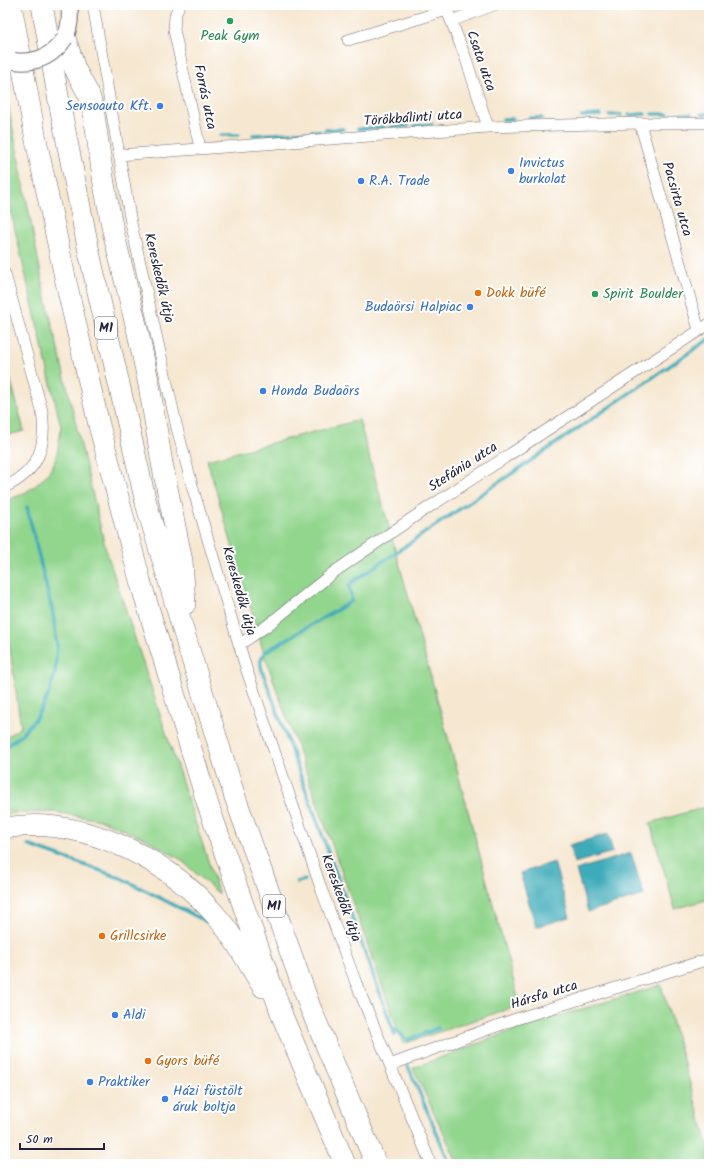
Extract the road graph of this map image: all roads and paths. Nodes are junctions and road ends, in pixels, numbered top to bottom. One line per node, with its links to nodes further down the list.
1 (11, 5): 25 (highway, M1)
2 (93, 5): 16 (street, Kereskedők útja)
3 (179, 5): 15 (street, Forrás utca)
4 (494, 5): 8 (street)
5 (42, 6): 21 (highway, M1)
6 (446, 7): 8 (street, Csata utca); 10 (street)
7 (73, 8): 9 (street)
8 (452, 21): 14 (street, Csata utca)
9 (65, 38): 11 (street, bridge); 21 (highway)
10 (348, 40)
11 (8, 63)
12 (640, 123): 13 (street, Törökbálinti utca); 14 (street, Törökbálinti utca); 19 (street, Pacsirta utca)
13 (709, 123)
14 (488, 127): 15 (street, Törökbálinti utca)
15 (200, 148): 16 (street, Törökbálinti utca)
16 (119, 155): 22 (street, Kereskedők útja)
17 (6, 277): 20 (street)
18 (709, 324): 19 (street, Stefánia utca)
19 (699, 330): 22 (street, Stefánia utca)
20 (5, 487)
21 (187, 643): 28 (highway, M1)
22 (239, 645): 26 (street, Kereskedők útja)
23 (5, 828): 25 (highway)
24 (709, 959): 26 (street, Hársfa utca)
25 (283, 1018): 27 (highway, M1)
26 (390, 1065): 29 (street, Kereskedők útja)
27 (345, 1164)
28 (376, 1164)
29 (431, 1164)

